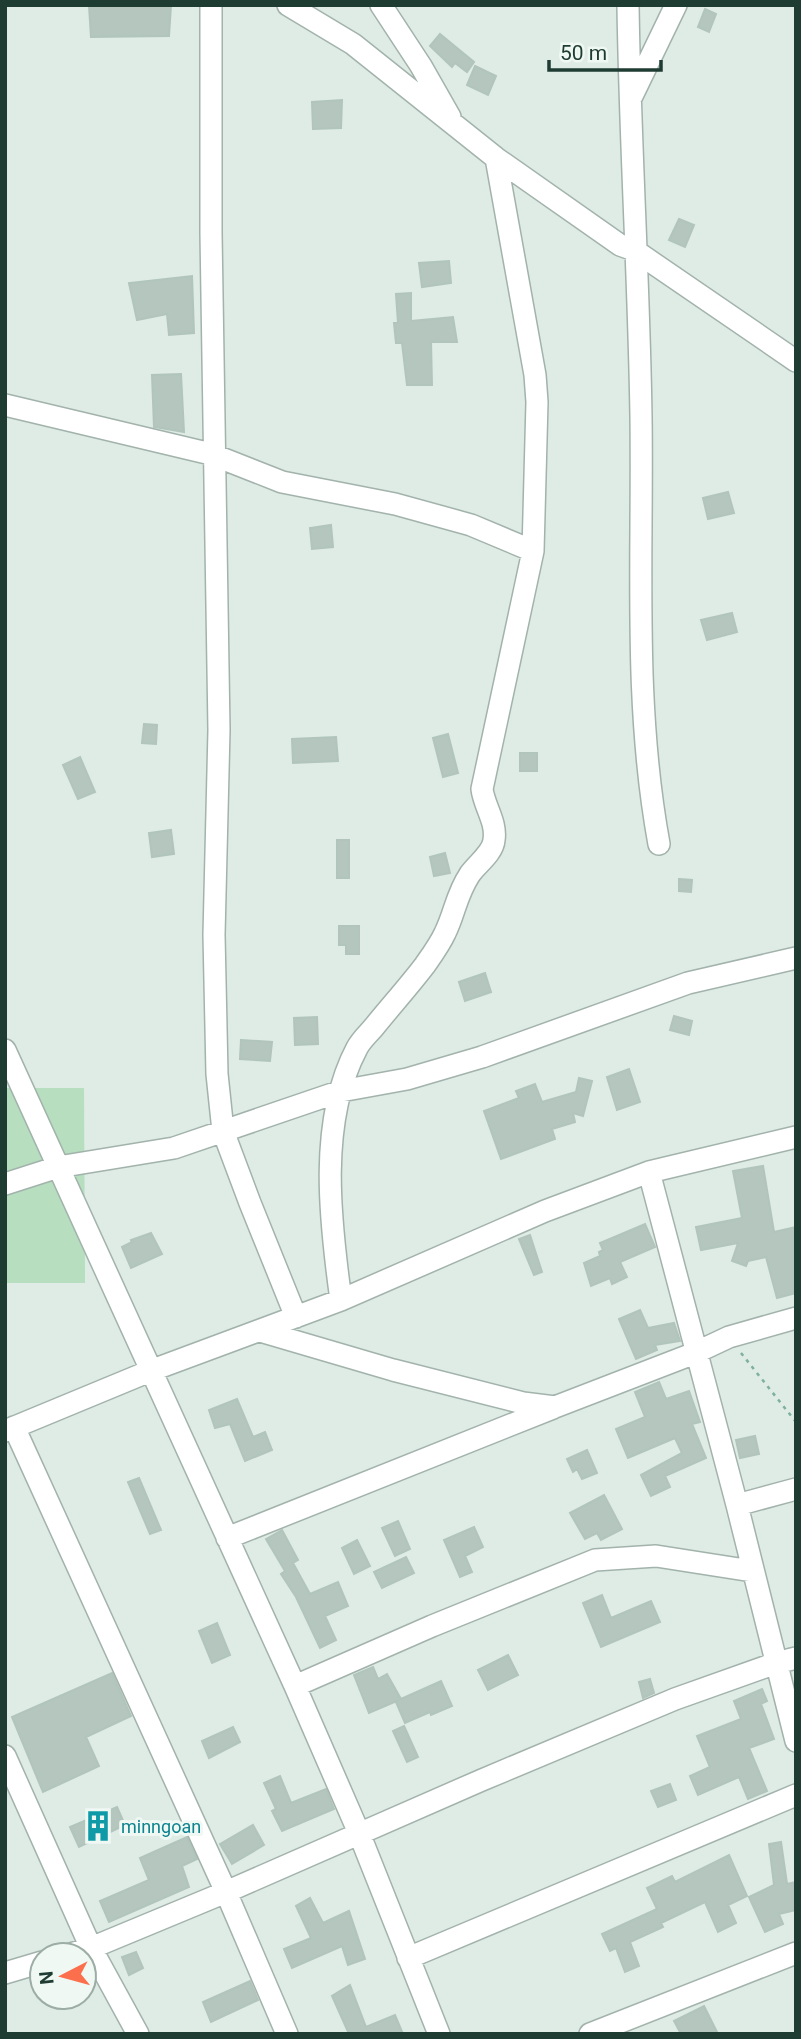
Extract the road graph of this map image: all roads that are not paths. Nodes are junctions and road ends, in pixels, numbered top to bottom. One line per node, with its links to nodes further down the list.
1 (211, 5): 12 (street)
2 (288, 5): 7 (street)
3 (381, 5): 7 (street)
4 (628, 5): 6 (street)
5 (676, 5): 6 (street)
6 (630, 101): 9 (street)
7 (456, 128): 8 (street)
8 (496, 158): 9 (street); 13 (street)
9 (634, 250): 10 (street); 14 (street)
10 (796, 361)
11 (5, 405): 12 (street)
12 (216, 456): 13 (street); 18 (street)
13 (533, 551): 17 (street)
14 (659, 844)
15 (796, 958): 17 (street)
16 (5, 1049): 20 (street)
17 (341, 1091): 18 (street); 23 (street)
18 (223, 1131): 20 (street); 24 (street)
19 (796, 1137): 21 (street)
20 (58, 1167): 22 (street); 28 (street)
21 (649, 1172): 23 (street); 27 (street)
22 (5, 1184)
23 (341, 1300): 24 (street)
24 (296, 1317): 26 (street)
25 (796, 1318): 27 (street)
26 (260, 1331): 28 (street); 29 (street)
27 (695, 1353): 29 (street); 32 (street)
28 (150, 1371): 30 (street); 33 (street)
29 (555, 1407): 33 (street)
30 (10, 1429): 41 (street)
31 (796, 1489): 32 (street)
32 (737, 1505): 34 (street)
33 (227, 1538): 36 (street)
34 (752, 1571): 35 (street); 36 (street)
35 (786, 1661): 37 (street); 40 (street)
36 (295, 1686): 40 (street)
37 (796, 1741)
38 (5, 1756): 42 (street)
39 (796, 1795): 45 (street)
40 (359, 1833): 41 (street); 45 (street)
41 (226, 1892): 43 (street); 50 (street)
42 (88, 1941)
43 (98, 1945)
44 (796, 1953): 52 (street)
45 (408, 1958): 51 (street)
46 (98, 1961): 49 (street)
47 (28, 1966): 48 (street)
48 (5, 1973)
49 (138, 2034)
50 (287, 2034)
51 (439, 2034)
52 (590, 2034)

